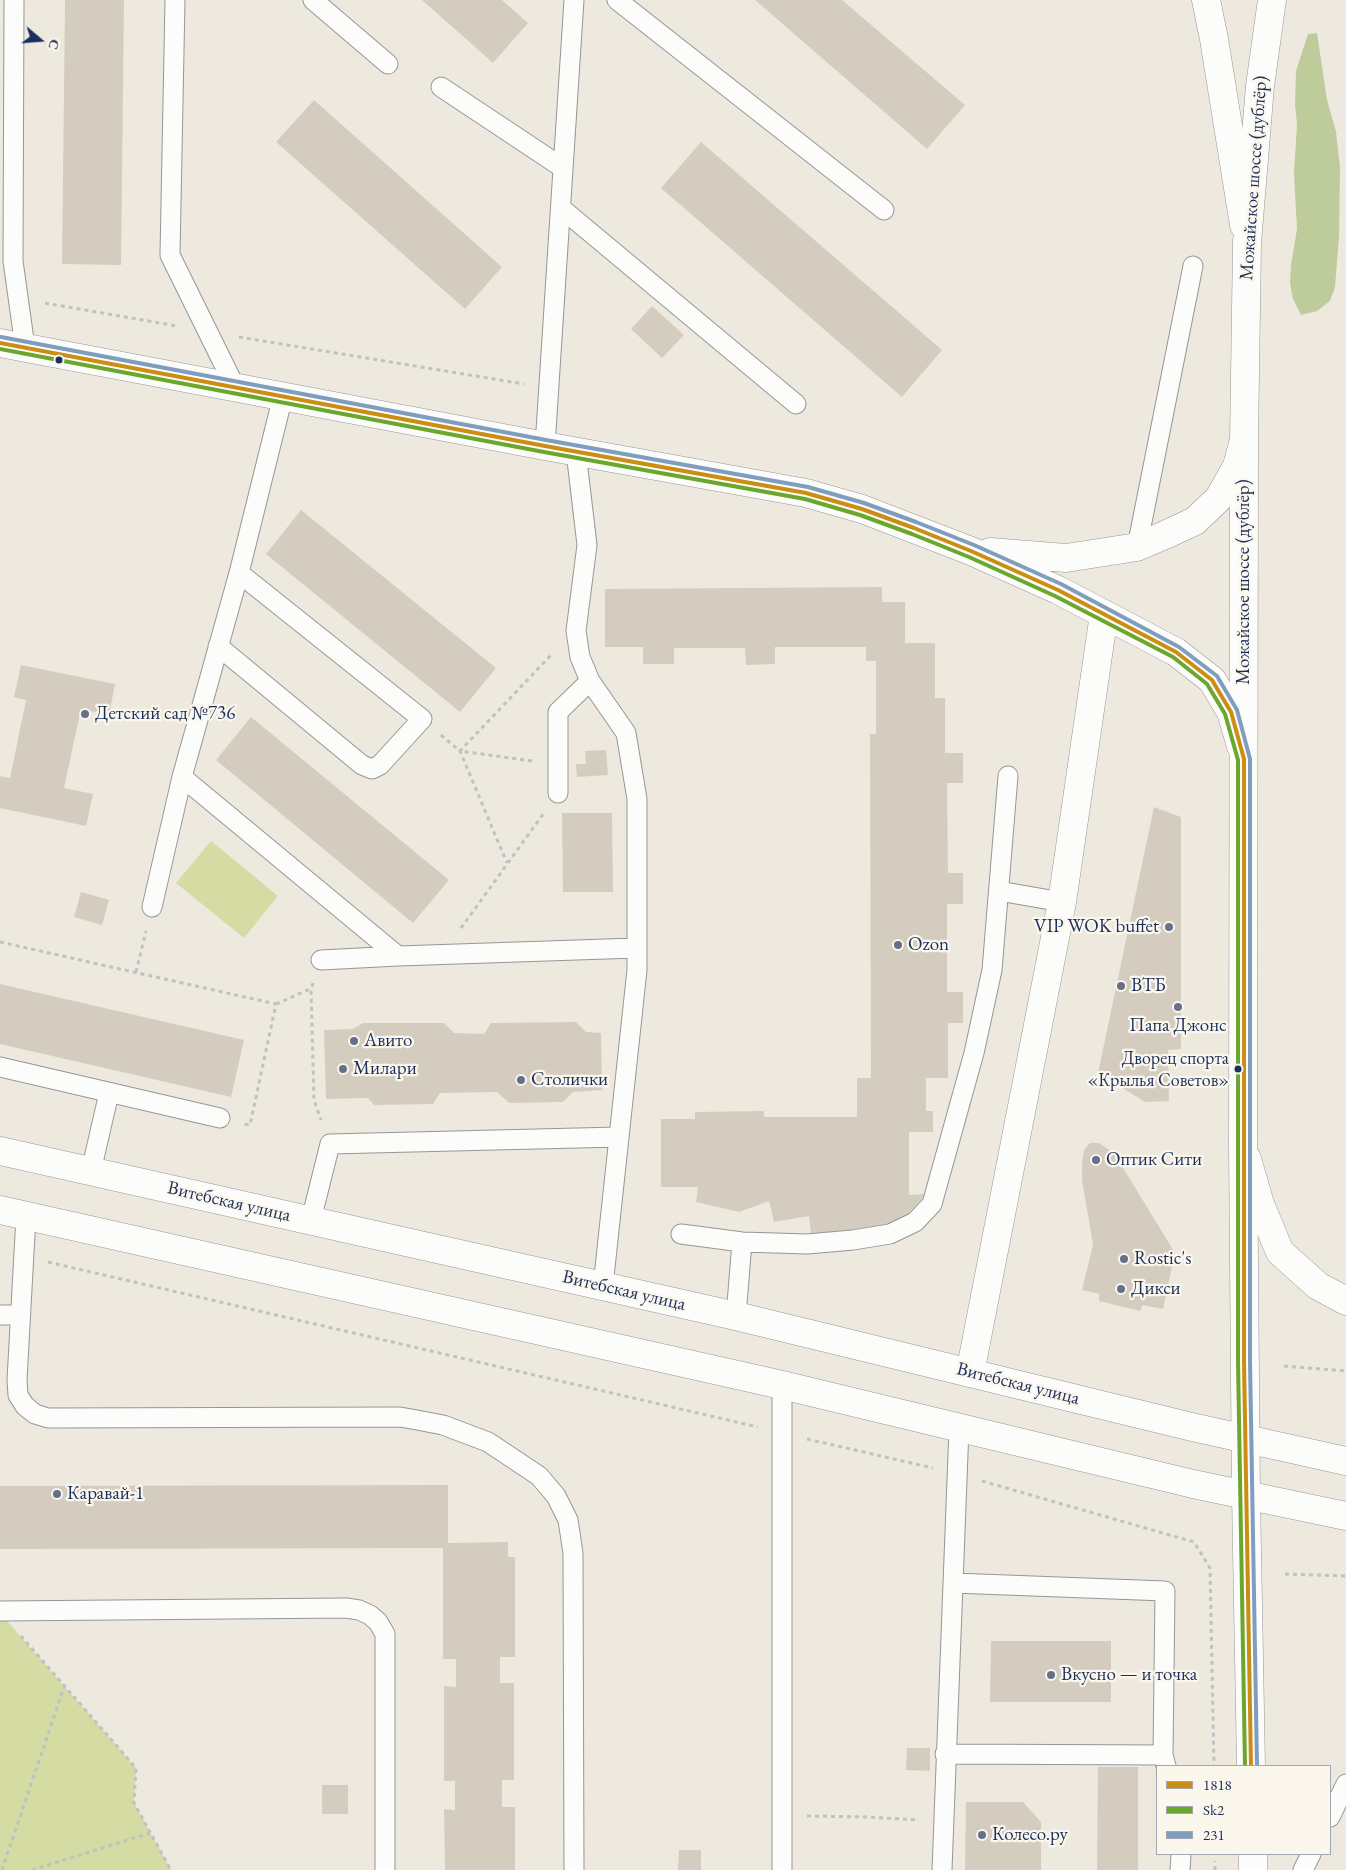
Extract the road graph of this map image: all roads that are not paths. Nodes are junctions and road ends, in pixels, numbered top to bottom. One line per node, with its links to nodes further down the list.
1 (14, 0): 15 (lane)
2 (175, 0): 16 (lane)
3 (313, 0): 8 (lane)
4 (574, 0): 10 (lane)
5 (617, 0): 12 (lane)
6 (1206, 0): 13 (main road)
7 (1272, 0): 13 (main road, Можайское шоссе (дублёр))
8 (388, 64)
9 (441, 87): 10 (lane)
10 (563, 168): 11 (lane)
11 (561, 208): 18 (lane); 20 (lane)
12 (884, 210)
13 (1246, 243): 19 (main road, Можайское шоссе (дублёр))
14 (1193, 266): 22 (lane)
15 (13, 345): 16 (main road)
16 (235, 387): 17 (main road)
17 (282, 396): 20 (main road); 24 (lane)
18 (796, 404)
19 (1244, 440): 22 (main road); 28 (main road, Можайское шоссе (дублёр))
20 (545, 446): 21 (main road)
21 (576, 452): 23 (main road); 27 (lane)
22 (1137, 546): 23 (main road)
23 (971, 551): 25 (main road)
24 (238, 573): 26 (lane); 26 (lane)
25 (1104, 614): 28 (main road); 33 (main road)
26 (218, 646): 30 (lane)
27 (590, 681): 31 (lane); 35 (lane)
28 (1244, 759): 42 (main road, Можайское шоссе (дублёр))
29 (1008, 776): 32 (lane)
30 (182, 777): 34 (lane); 36 (lane)
31 (558, 793)
32 (999, 891): 33 (lane); 48 (lane)
33 (1062, 902): 54 (main road)
34 (152, 908)
35 (636, 948): 36 (lane); 41 (lane)
36 (398, 956): 37 (lane)
37 (321, 960)
38 (0, 1067): 39 (lane)
39 (109, 1093): 40 (lane); 44 (lane)
40 (220, 1118)
41 (620, 1137): 46 (lane); 49 (lane)
42 (1243, 1146): 50 (main road); 57 (main road, Можайское шоссе (дублёр))
43 (0, 1151): 44 (main road, Витебская улица)
44 (91, 1171): 46 (main road, Витебская улица)
45 (13, 1213): 52 (lane); 55 (main road)
46 (311, 1220): 49 (main road, Витебская улица)
47 (681, 1234): 48 (lane)
48 (742, 1242): 53 (lane)
49 (603, 1286): 53 (main road, Витебская улица)
50 (1346, 1301)
51 (0, 1315): 52 (lane)
52 (20, 1315): 72 (lane)
53 (736, 1316): 54 (main road, Витебская улица)
54 (970, 1373): 57 (main road, Витебская улица)
55 (782, 1385): 56 (main road); 73 (lane)
56 (959, 1428): 59 (main road); 61 (lane)
57 (1245, 1439): 58 (main road, Витебская улица); 59 (main road, Можайское шоссе (дублёр))
58 (1346, 1461)
59 (1246, 1495): 60 (main road); 65 (main road, Можайское шоссе (дублёр))
60 (1346, 1516)
61 (953, 1583): 63 (lane); 64 (lane)
62 (0, 1611): 71 (lane)
63 (945, 1754): 64 (lane); 74 (lane)
64 (1164, 1761)
65 (1252, 1765)
66 (1346, 1784): 67 (lane)
67 (1331, 1814)
68 (1181, 1855): 75 (lane)
69 (1253, 1855): 76 (main road)
70 (1310, 1855): 77 (lane)
71 (385, 1870)
72 (574, 1870)
73 (782, 1870)
74 (942, 1870)
75 (1180, 1870)
76 (1252, 1870)
77 (1303, 1870)

